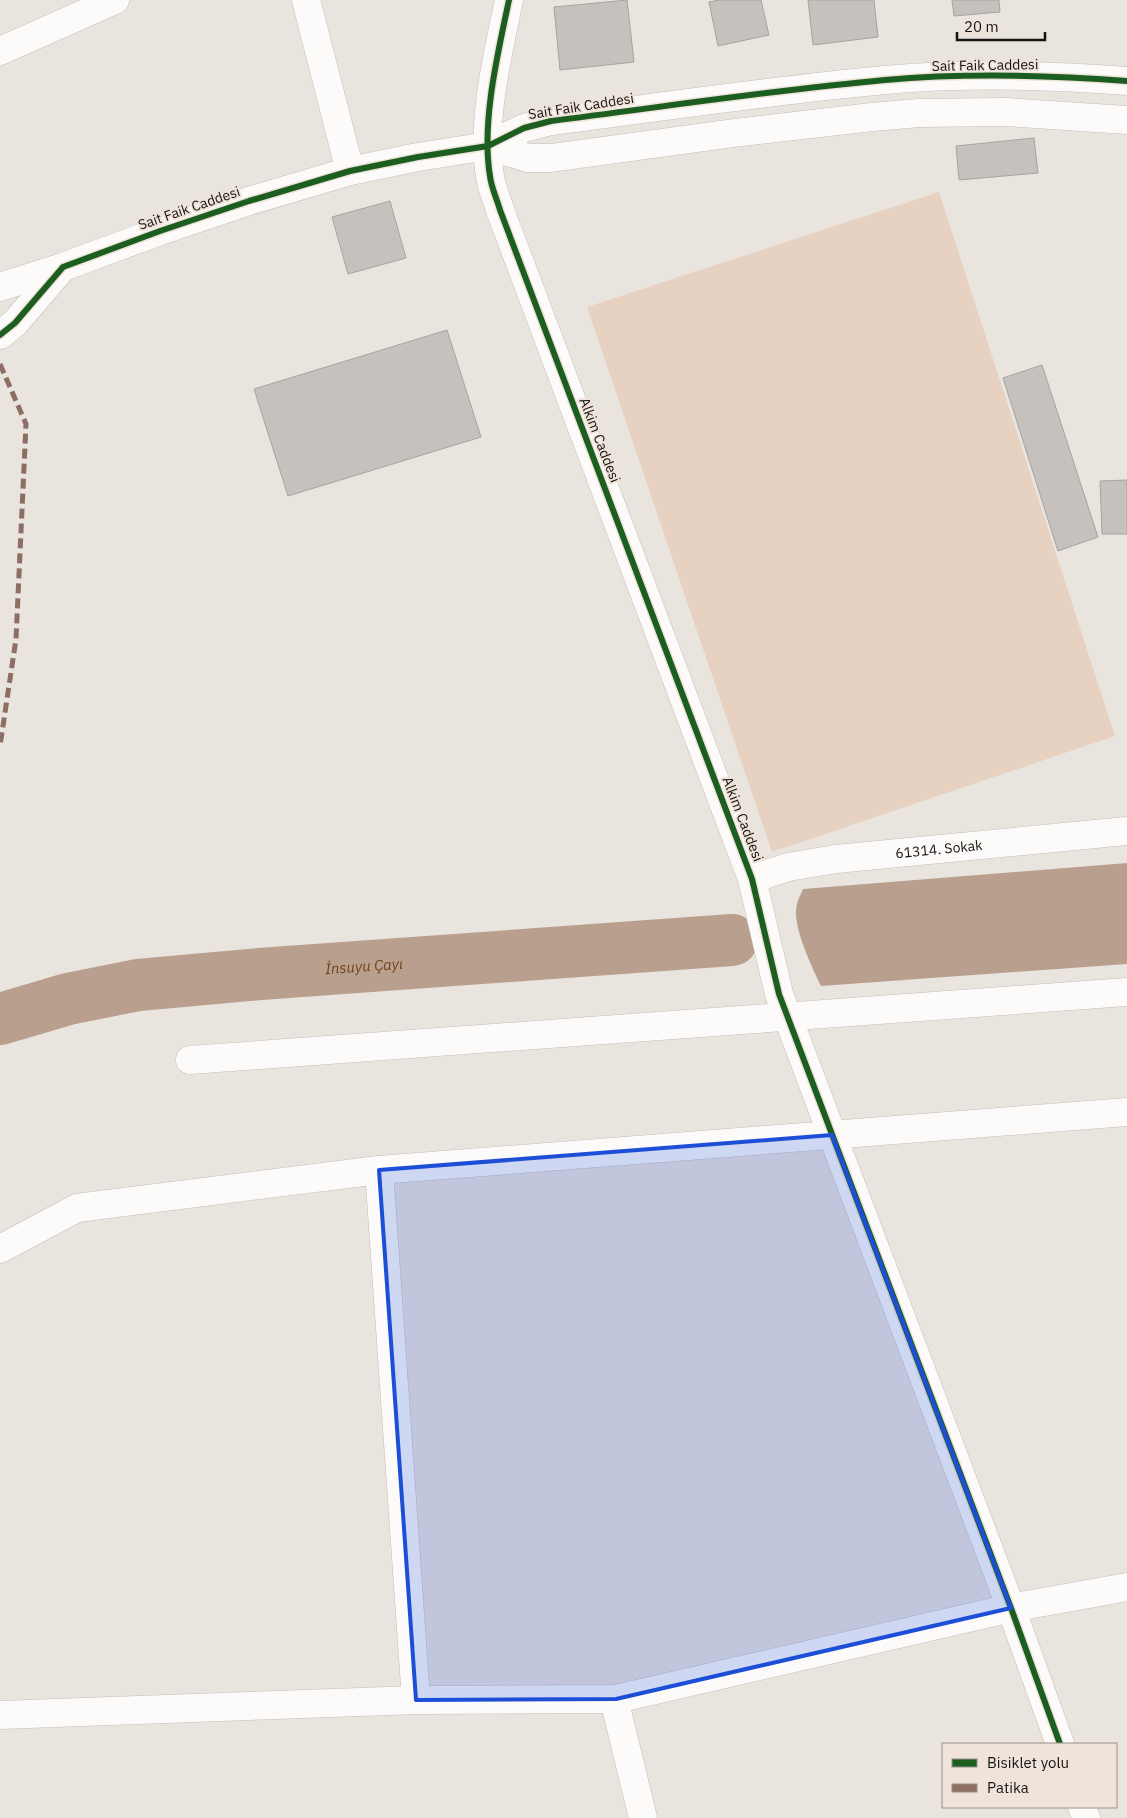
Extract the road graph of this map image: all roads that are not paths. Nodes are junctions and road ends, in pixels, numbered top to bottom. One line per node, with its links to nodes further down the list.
1 (115, 0): 4 (street)
2 (306, 0): 8 (street)
3 (509, 0): 7 (street, Alkim Caddesi)
4 (0, 51)
5 (1127, 81): 7 (street, Sait Faik Caddesi)
6 (1127, 120): 7 (street, Sait Faik Caddesi)
7 (488, 146): 8 (street, Sait Faik Caddesi); 13 (street, Alkim Caddesi)
8 (350, 172): 9 (street, Sait Faik Caddesi)
9 (63, 266): 10 (street, Sait Faik Caddesi); 11 (street)
10 (0, 287)
11 (0, 335)
12 (1127, 831): 13 (street, 61314. Sokak)
13 (752, 879): 15 (street, Alkim Caddesi)
14 (1127, 992): 15 (street)
15 (787, 1016): 16 (street); 18 (street, Alkim Caddesi)
16 (190, 1060)
17 (1127, 1112): 18 (street)
18 (832, 1136): 19 (street); 22 (street, Alkim Caddesi)
19 (379, 1170): 20 (street); 24 (street)
20 (0, 1249)
21 (1127, 1587): 22 (street)
22 (1012, 1608): 23 (street); 26 (street, Alkim Caddesi)
23 (614, 1699): 24 (street); 27 (street)
24 (416, 1700): 25 (street)
25 (0, 1715)
26 (1060, 1743)
27 (644, 1818)

